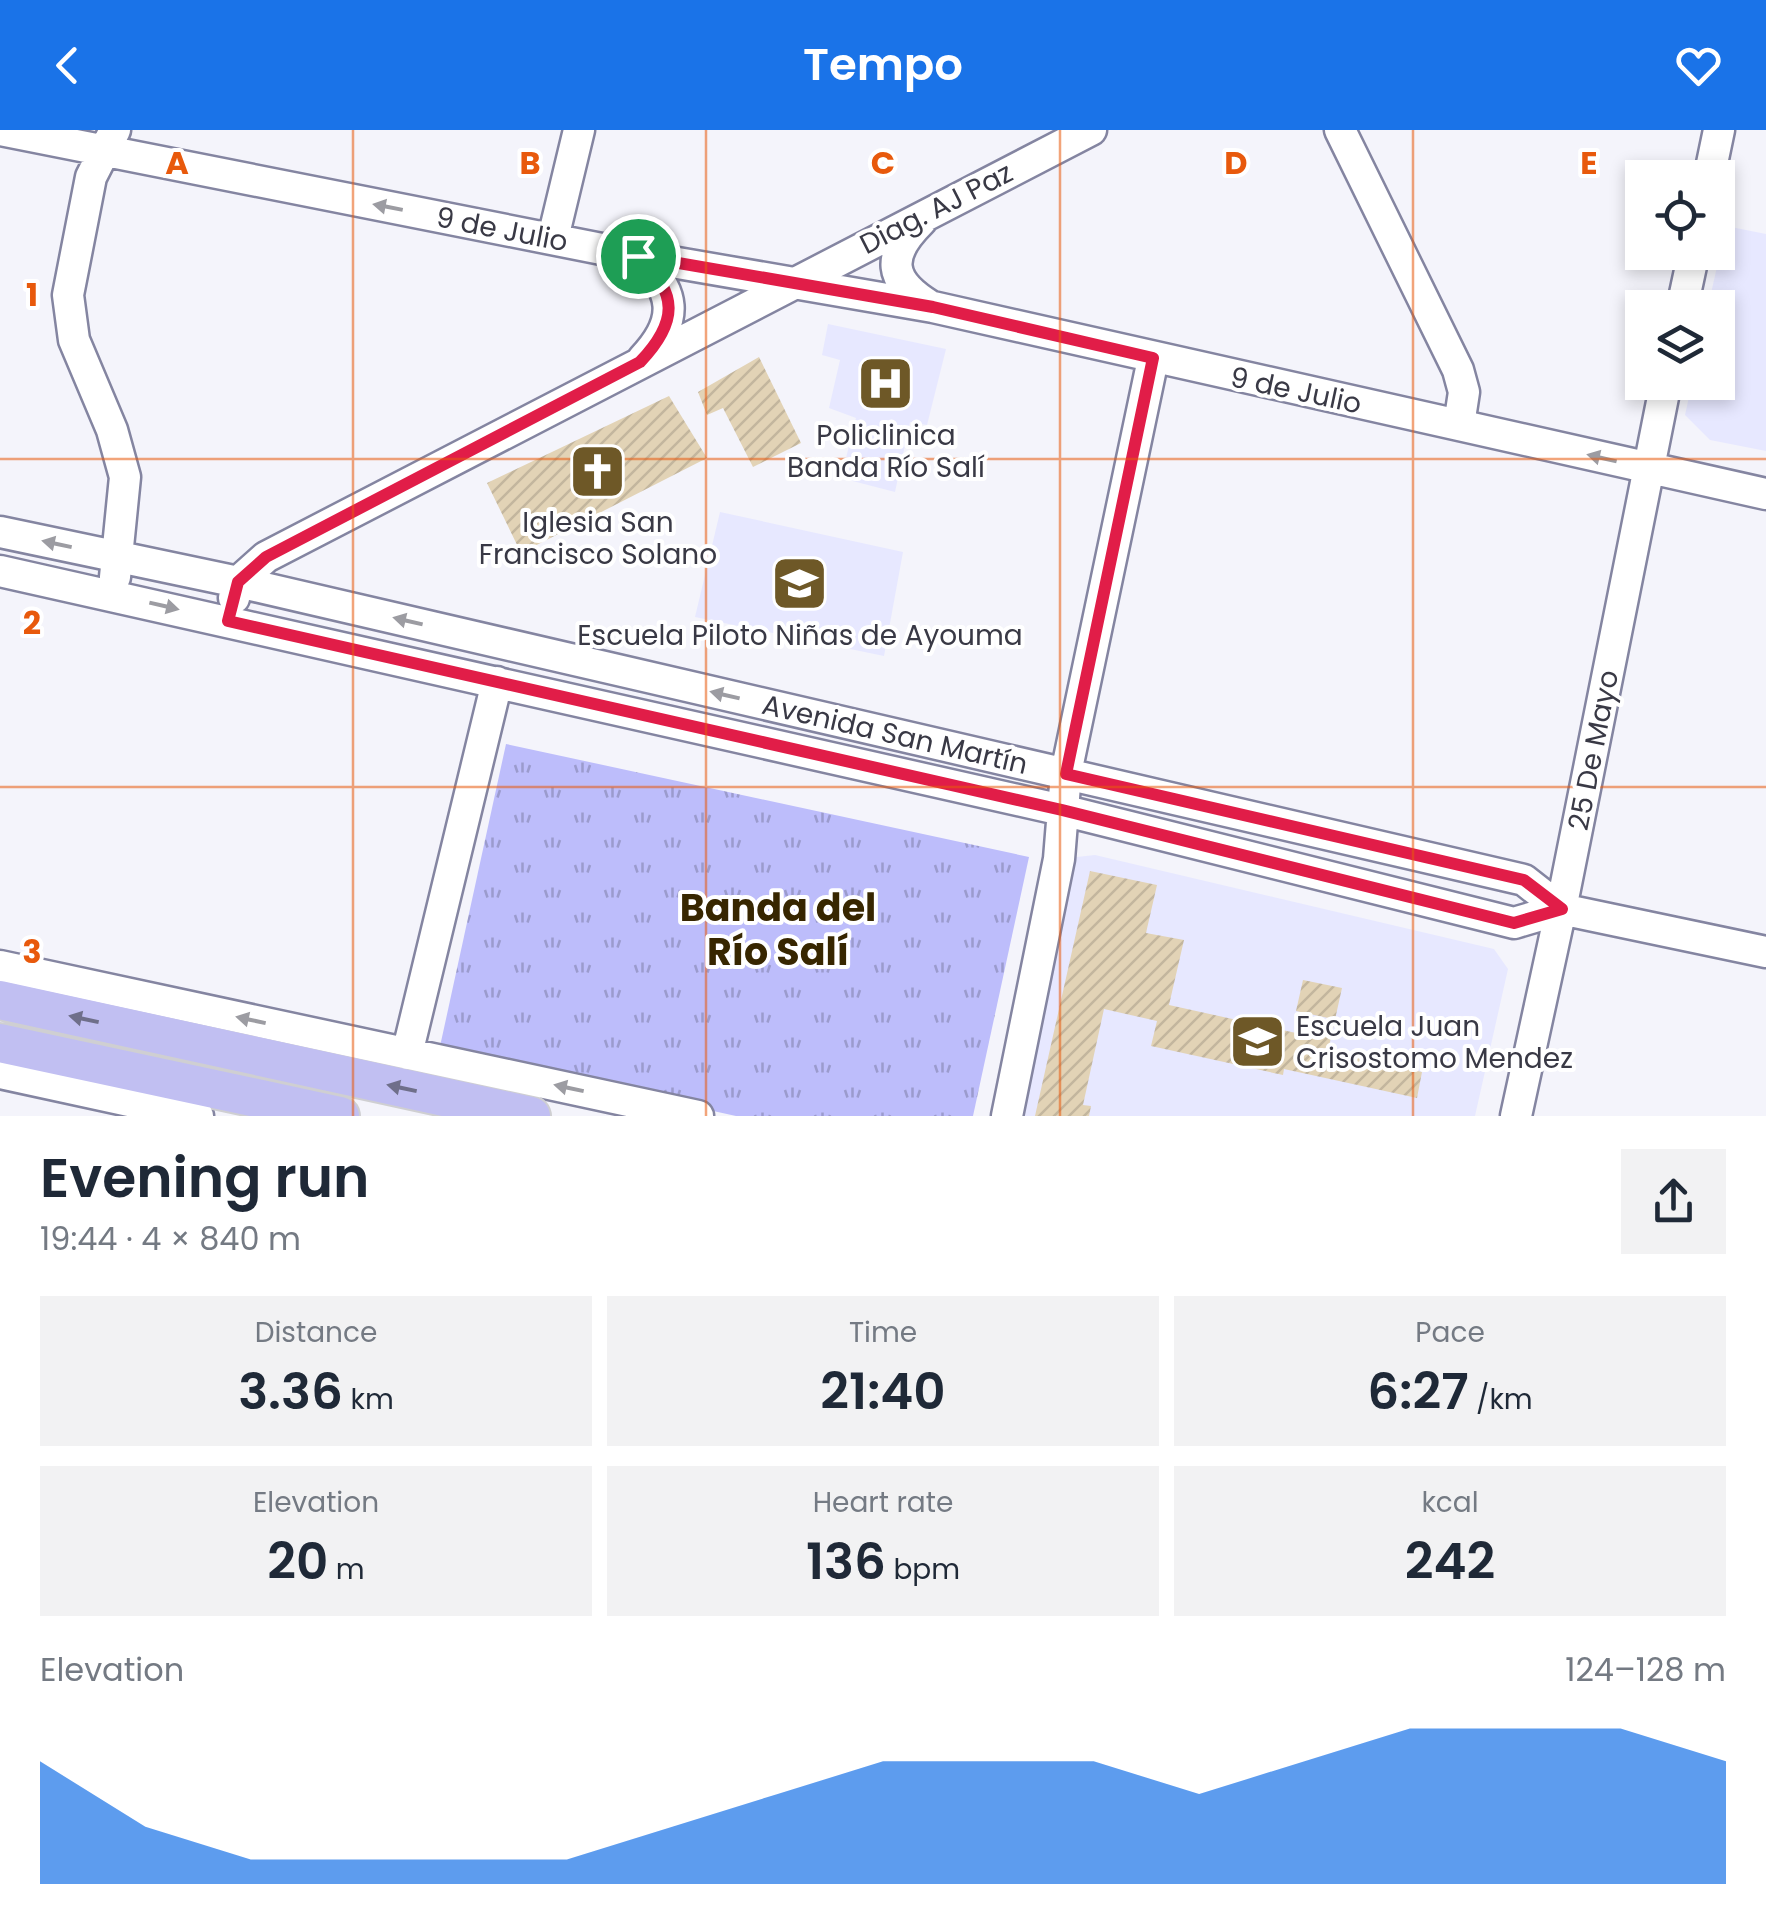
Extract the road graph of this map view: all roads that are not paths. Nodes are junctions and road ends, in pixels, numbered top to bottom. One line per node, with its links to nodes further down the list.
1 (0, 130): 6 (street, 9 de Julio)
2 (579, 130): 9 (street)
3 (1091, 130): 8 (street, Diag. AJ Paz)
4 (1340, 130): 16 (street)
5 (1720, 130): 7 (street)
6 (109, 141): 9 (street, 9 de Julio, one-way to 6); 20 (street)
7 (1713, 160)
8 (932, 210): 11 (street, Diag. AJ Paz); 12 (street)
9 (553, 238): 10 (street, 9 de Julio)
10 (638, 256): 11 (street, 9 de Julio); 14 (street)
11 (789, 284): 12 (street, 9 de Julio); 14 (street, Diag. AJ Paz)
12 (933, 307): 13 (street, 9 de Julio)
13 (1153, 358): 16 (street, 9 de Julio); 26 (street)
14 (640, 362): 22 (street, Diag. AJ Paz)
15 (1662, 400): 17 (street, 25 De Mayo)
16 (1459, 425): 17 (street, 9 de Julio, one-way to 16)
17 (1648, 468): 18 (street, 9 de Julio); 28 (street, 25 De Mayo)
18 (1766, 494)
19 (0, 532): 20 (street, Avenida San Martín, one-way to 19)
20 (119, 556): 22 (street, Avenida San Martín); 23 (street)
21 (0, 571): 23 (street, Avenida San Martín)
22 (238, 582): 24 (street); 26 (street, Avenida San Martín, one-way to 22)
23 (111, 594): 24 (street, Avenida San Martín, one-way to 24)
24 (228, 621): 25 (street, Avenida San Martín)
25 (497, 682): 27 (street, Avenida San Martín); 33 (street)
26 (1066, 774): 27 (street); 28 (street, Avenida San Martín)
27 (1062, 810): 28 (street, Avenida San Martín); 39 (street)
28 (1562, 909): 29 (street); 40 (street, 25 De Mayo)
29 (1766, 952)
30 (0, 966): 33 (street, one-way to 30)
31 (0, 1000): 37 (main road, one-way to 31)
32 (0, 1043): 36 (main road)
33 (407, 1054): 38 (street, one-way to 33)
34 (0, 1073): 35 (street)
35 (198, 1116)
36 (340, 1116)
37 (531, 1116)
38 (698, 1116)
39 (1007, 1116)
40 (1516, 1116)

